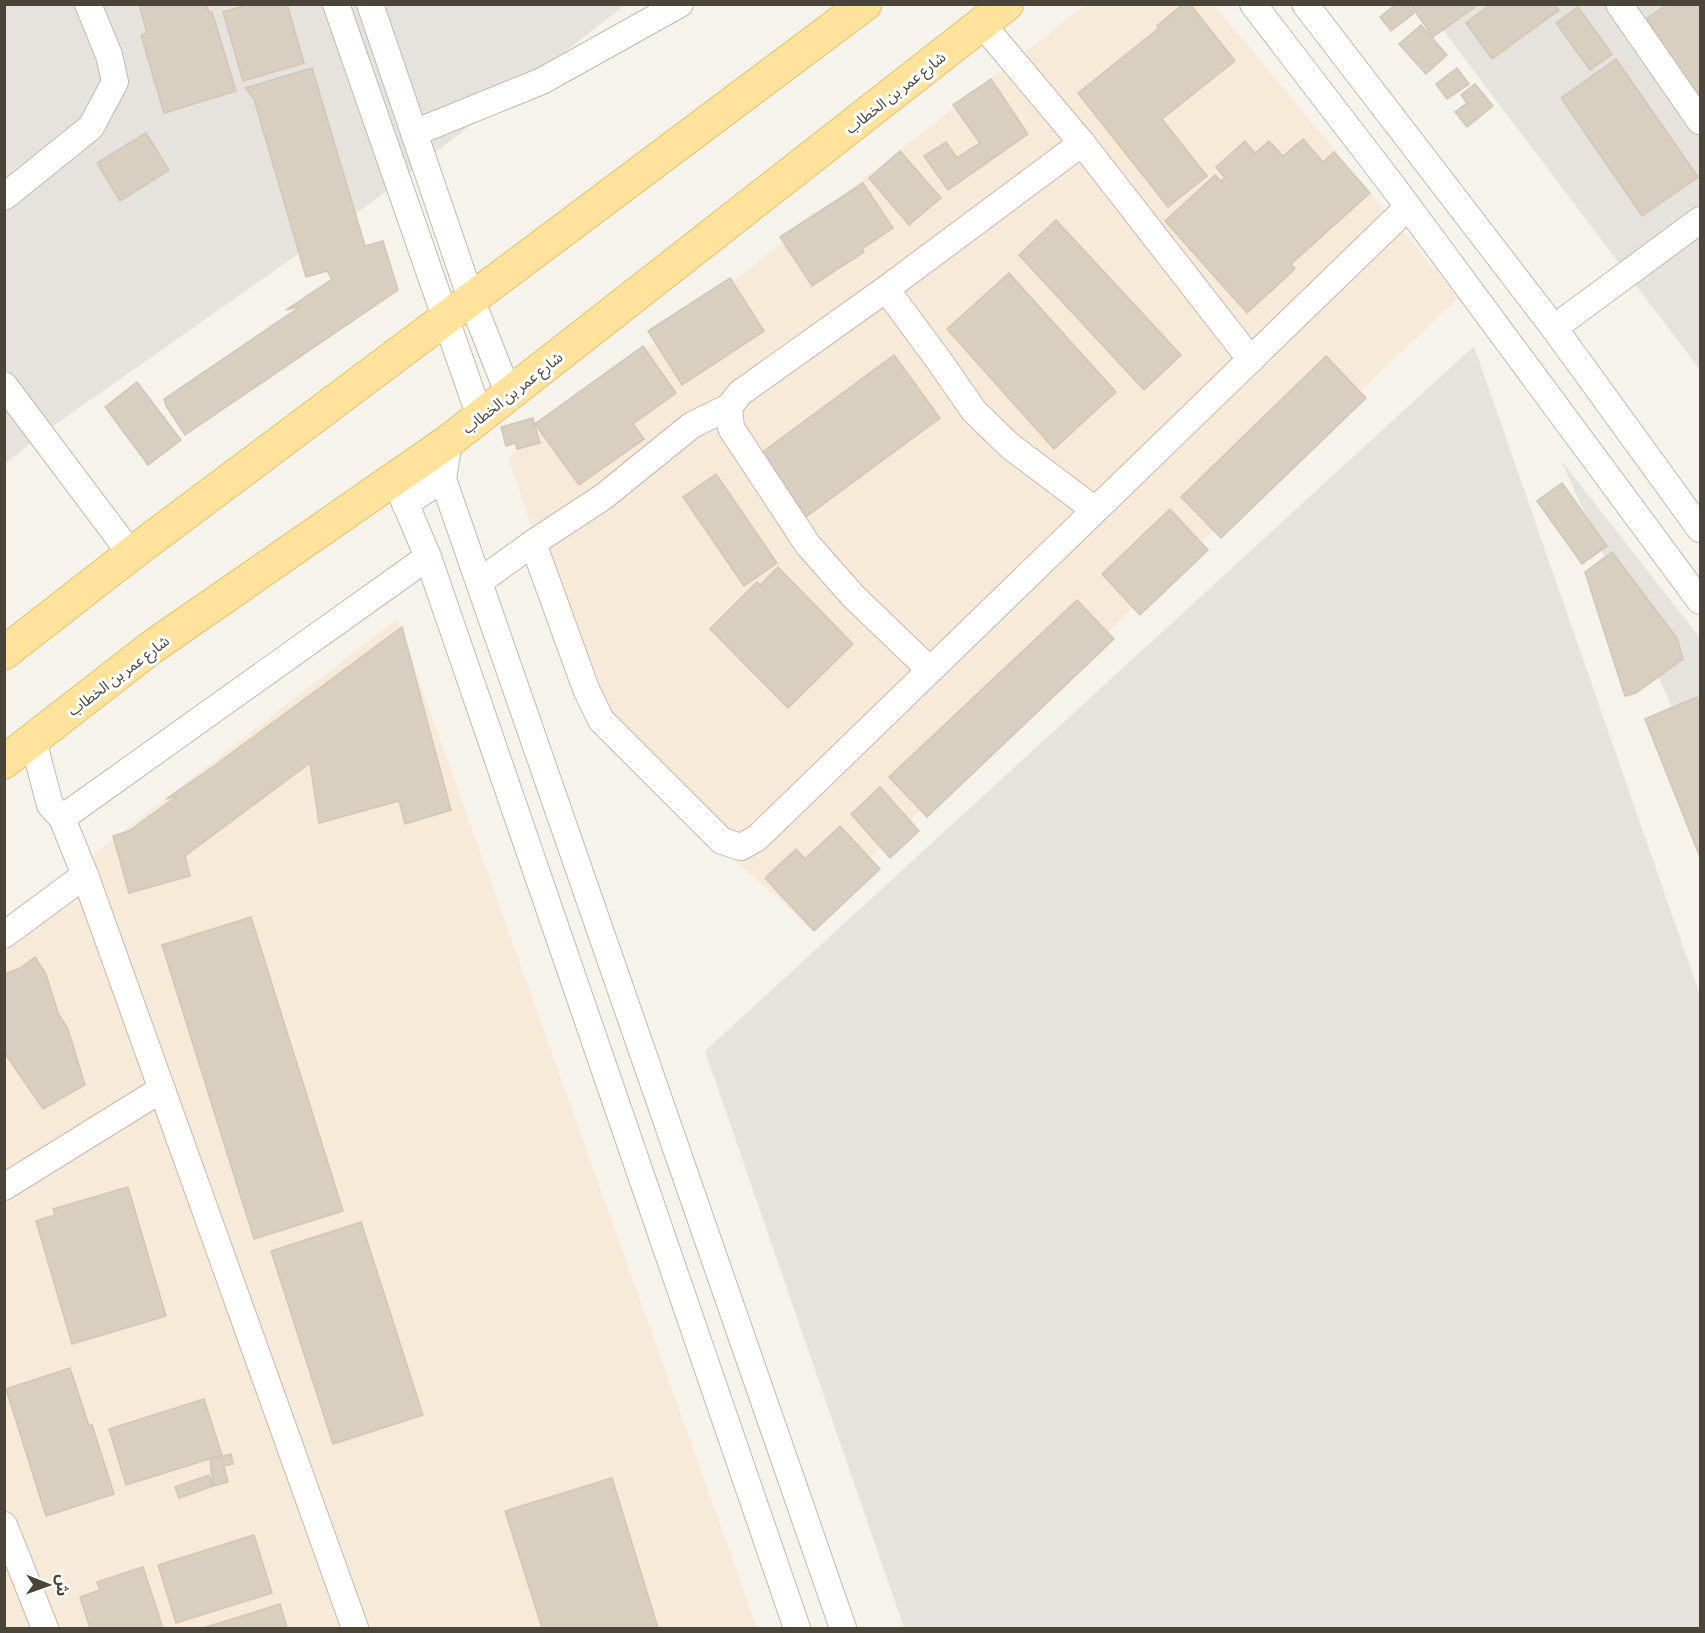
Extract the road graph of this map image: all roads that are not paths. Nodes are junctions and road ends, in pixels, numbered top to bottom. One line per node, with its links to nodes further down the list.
1 (88, 4): 14 (street)
2 (336, 4): 19 (street)
3 (370, 4): 12 (street)
4 (680, 4): 12 (street)
5 (865, 4): 18 (main road)
6 (1007, 4): 10 (main road, شارع عمر بن الخطاب)
7 (1253, 4): 15 (street)
8 (1305, 4): 20 (street)
9 (1619, 4): 11 (street)
10 (982, 24): 13 (street); 23 (main road, شارع عمر بن الخطاب)
11 (1701, 120)
12 (414, 133): 18 (street)
13 (1082, 143): 17 (street); 21 (street)
14 (4, 197)
15 (1408, 207): 21 (street); 35 (street)
16 (1701, 220): 20 (street)
17 (886, 289): 24 (street); 29 (street)
18 (471, 299): 19 (main road); 23 (street)
19 (445, 319): 25 (street); 32 (main road)
20 (1554, 328): 30 (street)
21 (1251, 360): 29 (street)
22 (4, 385): 32 (street)
23 (509, 395): 25 (main road, شارع عمر بن الخطاب)
24 (729, 407): 31 (street); 37 (street)
25 (480, 417): 26 (main road, شارع عمر بن الخطاب)
26 (449, 441): 27 (street); 28 (main road, شارع عمر بن الخطاب)
27 (443, 479): 28 (street); 34 (street)
28 (400, 491): 33 (street); 38 (main road, شارع عمر بن الخطاب)
29 (1095, 510): 37 (street)
30 (1698, 522)
31 (533, 543): 34 (street); 37 (street)
32 (131, 554): 36 (main road)
33 (428, 557): 40 (street); 48 (street)
34 (479, 582): 49 (street)
35 (1701, 601)
36 (4, 653)
37 (930, 670)
38 (33, 740): 39 (main road, شارع عمر بن الخطاب); 40 (street)
39 (4, 762)
40 (62, 818): 41 (street)
41 (86, 875): 42 (street); 43 (street)
42 (4, 935)
43 (162, 1089): 44 (street); 47 (street)
44 (4, 1187)
45 (4, 1525): 46 (street)
46 (45, 1629)
47 (355, 1629)
48 (797, 1629)
49 (843, 1629)

